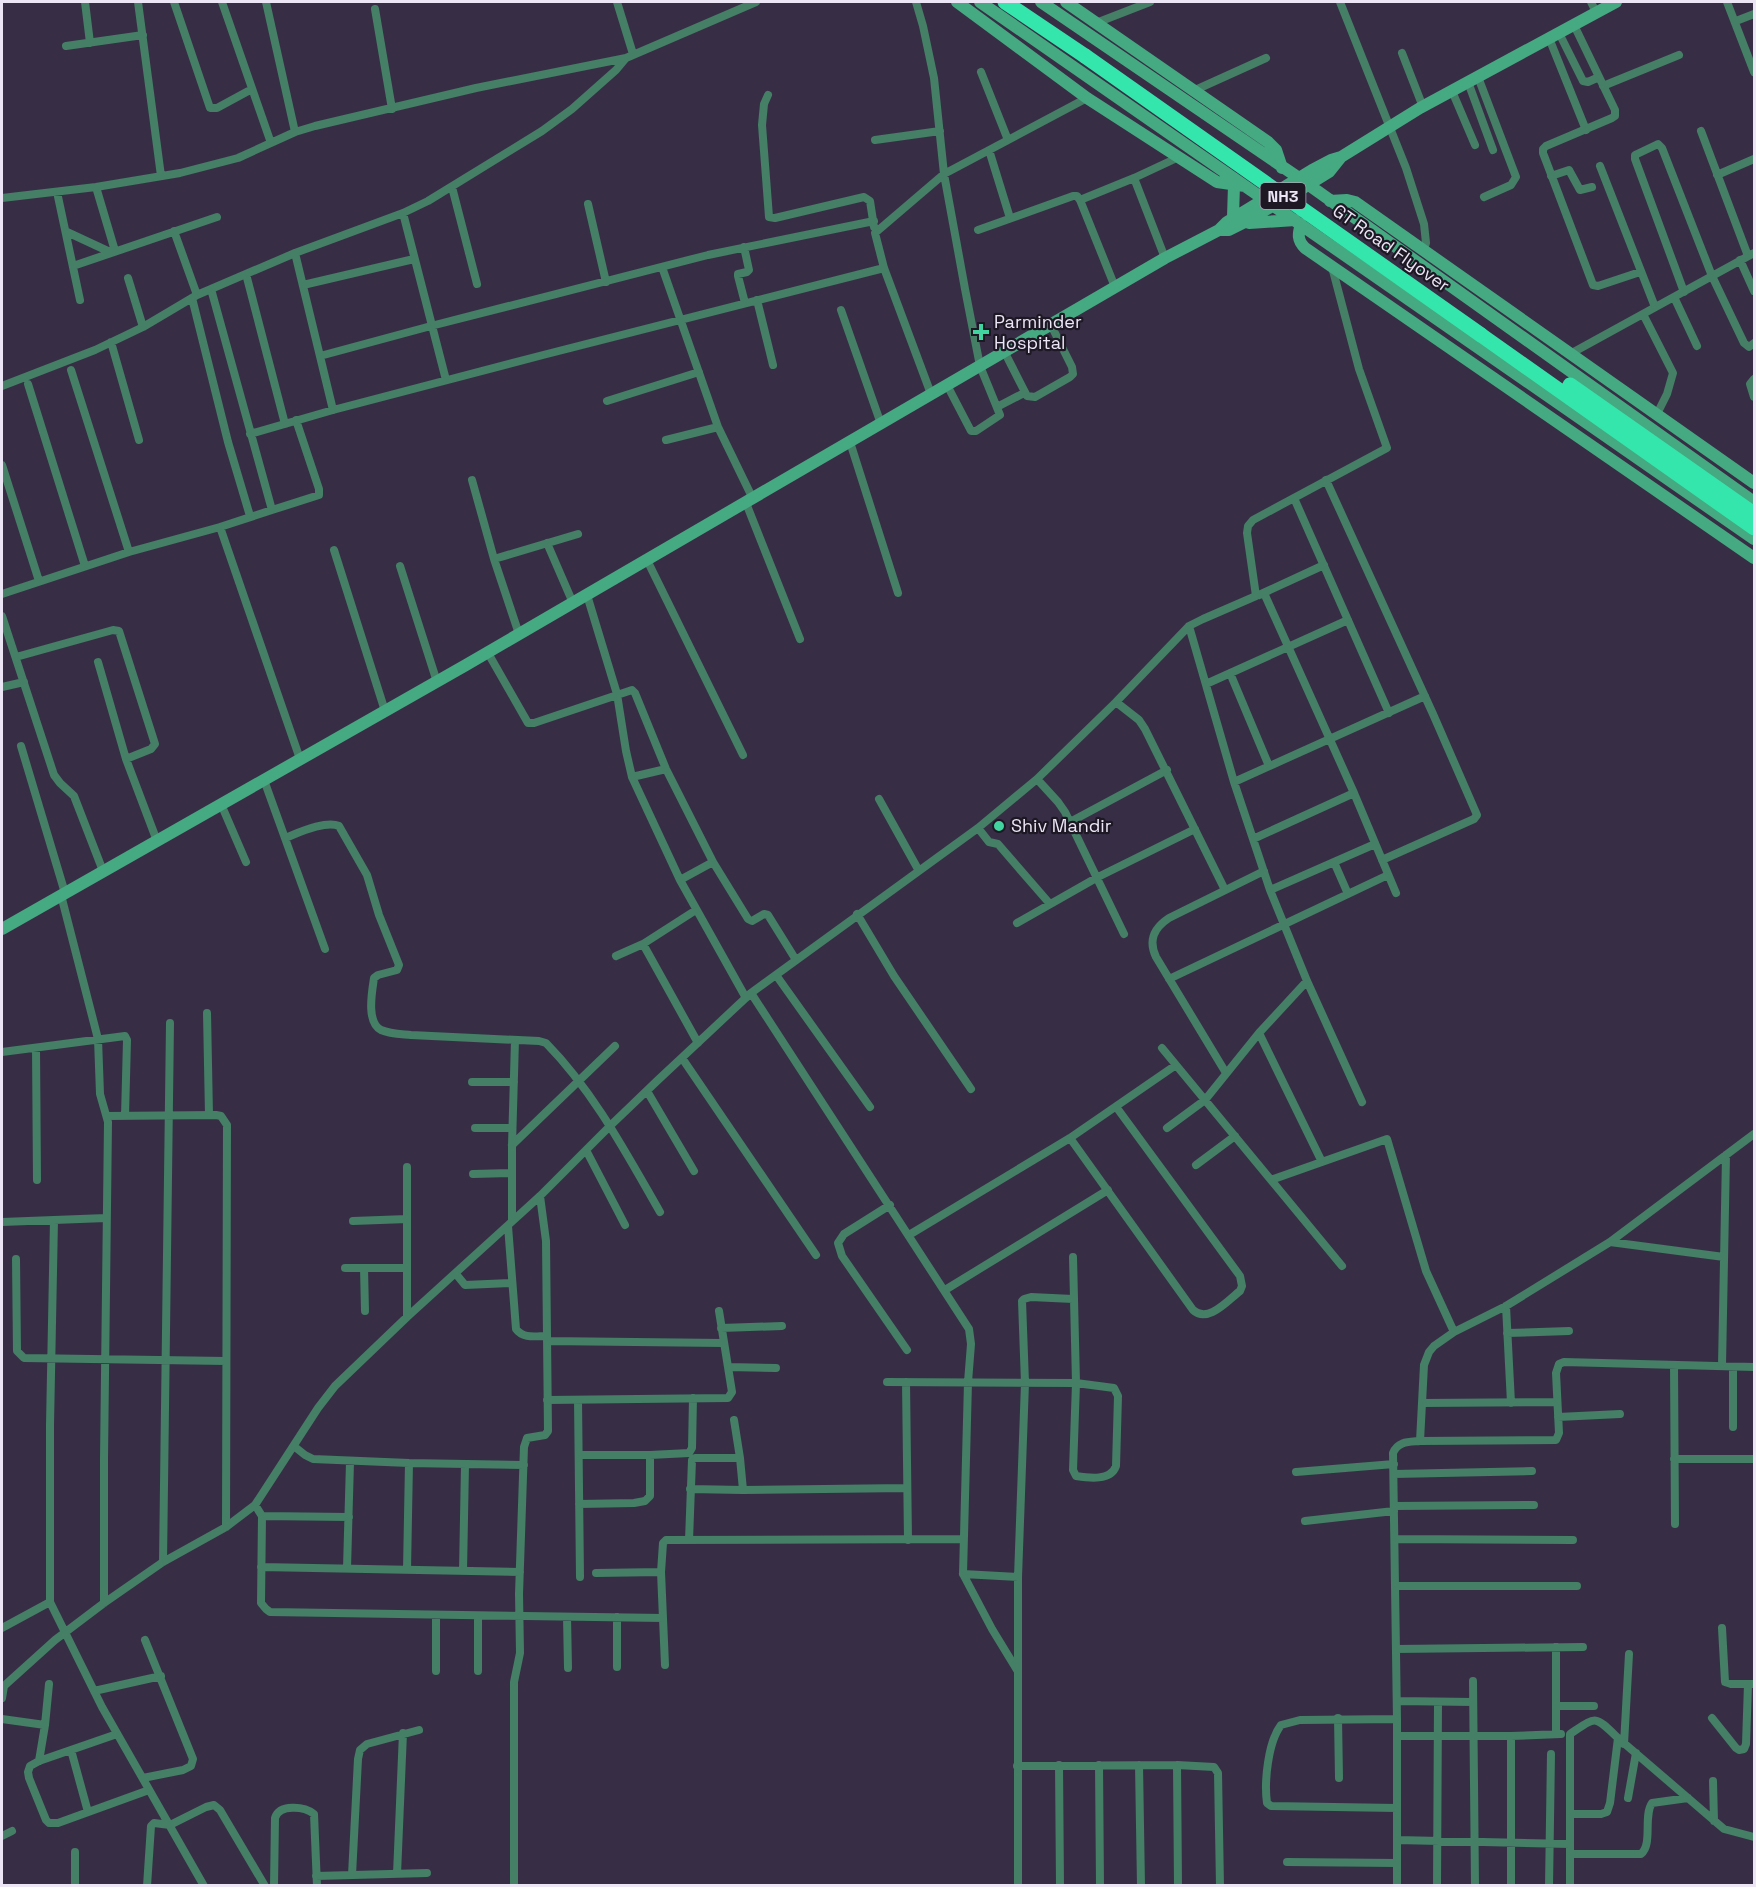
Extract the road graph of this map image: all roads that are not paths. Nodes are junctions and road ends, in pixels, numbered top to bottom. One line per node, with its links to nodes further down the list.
1 (85, 2): 28 (street)
2 (138, 2): 26 (street)
3 (174, 2): 39 (street)
4 (222, 2): 39 (street)
5 (266, 2): 50 (street)
6 (617, 2): 33 (street)
7 (756, 2): 19 (street)
8 (916, 2): 48 (street)
9 (957, 2): 43 (street)
10 (980, 2): 67 (street)
11 (1005, 2): 30 (highway, GT Road Flyover / NH3)
12 (1023, 2): 30 (highway, GT Road Flyover / NH3)
13 (1041, 2): 60 (street)
14 (1066, 2): 24 (street)
15 (1150, 2): 24 (street)
16 (1340, 2): 46 (street)
17 (1616, 2): 20 (street)
18 (1727, 2): 23 (street)
19 (735, 6): 33 (street)
20 (1594, 7): 25 (street)
21 (375, 9): 45 (street)
22 (1755, 14): 23 (street)
23 (1736, 21): 36 (street)
24 (1096, 23): 40 (street)
25 (1574, 25): 27 (street); 38 (street)
26 (143, 35): 28 (street); 63 (street)
27 (1554, 35): 37 (street); 38 (street); 47 (street)
28 (90, 42): 29 (street)
29 (66, 46)
30 (1088, 53): 122 (highway, GT Road Flyover / NH3, bridge)
31 (1402, 53): 44 (street)
32 (1679, 55): 38 (street)
33 (630, 56): 45 (street); 69 (street)
34 (1266, 58): 40 (street)
35 (981, 72): 52 (street)
36 (1755, 72)
37 (1473, 80): 41 (street); 56 (street); 72 (street)
38 (1601, 81): 47 (street)
39 (252, 89): 53 (street)
40 (1193, 91): 60 (street)
41 (1452, 91): 44 (street); 54 (street)
42 (768, 95): 82 (street)
43 (1087, 98): 52 (street); 57 (street)
44 (1423, 107): 46 (street)
45 (392, 109): 50 (street)
46 (1390, 127): 66 (street); 89 (street)
47 (1586, 130): 64 (street)
48 (940, 131): 51 (street); 61 (street)
49 (1701, 131): 62 (street)
50 (295, 132): 53 (street)
51 (874, 140)
52 (1008, 140): 55 (street)
53 (271, 143): 63 (street)
54 (1475, 146)
55 (989, 150): 61 (street); 80 (street)
56 (1493, 150)
57 (1179, 157): 65 (street); 67 (street)
58 (1755, 159): 62 (street)
59 (1600, 166): 99 (street)
60 (1282, 168): 66 (street)
61 (944, 174): 87 (street); 130 (street)
62 (1717, 175): 92 (street)
63 (161, 176): 68 (street)
64 (1551, 176): 70 (street); 99 (street)
65 (1134, 178): 74 (street); 93 (street)
66 (1304, 182): 75 (street); 76 (street)
67 (1240, 186): 76 (street); 81 (street)
68 (96, 187): 71 (street); 90 (street)
69 (452, 187): 78 (street); 104 (street)
70 (1592, 187)
71 (57, 192): 73 (street); 86 (street)
72 (1484, 197)
73 (2, 198)
74 (1080, 200): 80 (street); 106 (street)
75 (1330, 201): 89 (street); 159 (street)
76 (1270, 202): 81 (street); 83 (street)
77 (588, 204): 103 (street)
78 (403, 213): 91 (street); 94 (street)
79 (217, 217): 85 (street)
80 (1010, 218): 84 (street)
81 (1238, 220): 83 (street); 93 (street)
82 (874, 221): 87 (street); 88 (street)
83 (1298, 222): 97 (street); 166 (street)
84 (978, 230)
85 (174, 231): 90 (street); 110 (street)
86 (67, 232): 90 (street); 95 (street)
87 (875, 233): 98 (street)
88 (744, 247): 96 (street); 114 (street)
89 (1424, 250): 127 (street)
90 (113, 251): 95 (street)
91 (295, 253): 100 (street); 105 (street)
92 (1748, 256): 101 (street); 108 (street)
93 (1165, 258): 106 (street)
94 (414, 259): 105 (street); 120 (street)
95 (73, 266): 112 (street)
96 (662, 267): 103 (street); 118 (street)
97 (1332, 267): 155 (street); 170 (street)
98 (884, 268): 113 (street); 139 (street)
99 (1641, 272): 115 (street)
100 (246, 274): 107 (street); 146 (street)
101 (1712, 276): 109 (street); 109 (street); 124 (street)
102 (128, 278): 121 (street)
103 (606, 282): 120 (street)
104 (477, 284)
105 (303, 285): 128 (street)
106 (1114, 287): 119 (street)
107 (211, 289): 110 (street); 149 (street)
108 (1755, 291)
109 (1684, 292): 111 (street)
110 (194, 296): 121 (street); 162 (street)
111 (1674, 297): 115 (street); 125 (street)
112 (80, 300)
113 (757, 300): 114 (street); 129 (street)
114 (745, 303): 118 (street)
115 (1655, 307): 117 (street)
116 (841, 310): 147 (street)
117 (1643, 314): 127 (street); 144 (street)
118 (681, 320): 132 (street); 134 (street)
119 (1051, 325): 126 (street); 138 (street)
120 (431, 326): 128 (street); 134 (street)
121 (143, 327): 123 (street)
122 (1484, 331): 161 (highway, GT Road Flyover / NH3); 164 (highway, GT Road Flyover / NH3)
123 (111, 342): 135 (street); 150 (street)
124 (1755, 343)
125 (1697, 346)
126 (1004, 351): 130 (street); 138 (street)
127 (1570, 354): 144 (street)
128 (320, 356): 143 (street)
129 (773, 365)
130 (980, 366): 137 (street); 142 (street)
131 (71, 370): 169 (street)
132 (699, 372): 141 (street); 148 (street)
133 (1755, 379): 140 (street)
134 (446, 380): 143 (street)
135 (2, 384)
136 (28, 384): 174 (street)
137 (947, 385): 139 (street); 142 (street)
138 (1024, 393): 142 (street)
139 (931, 394): 147 (street)
140 (1755, 397)
141 (607, 401)
142 (997, 407)
143 (333, 410): 145 (street)
144 (1657, 414): 156 (street)
145 (296, 420): 146 (street); 160 (street)
146 (285, 423): 149 (street)
147 (881, 424): 152 (street)
148 (718, 427): 151 (street); 158 (street)
149 (250, 434): 160 (street)
150 (139, 440)
151 (666, 440)
152 (850, 442): 158 (street); 177 (street)
153 (2, 465): 176 (street)
154 (472, 480): 171 (street)
155 (1326, 480): 157 (street); 197 (street)
156 (1755, 483)
157 (1294, 498): 173 (street); 179 (street)
158 (749, 501): 172 (street); 186 (street)
159 (1755, 502)
160 (272, 510): 162 (street)
161 (1755, 514)
162 (250, 516): 163 (street)
163 (220, 527): 169 (street); 205 (street)
164 (1755, 528)
165 (578, 534): 167 (street)
166 (1755, 539)
167 (547, 543): 171 (street); 181 (street)
168 (334, 550): 199 (street)
169 (129, 552): 174 (street)
170 (1755, 558)
171 (494, 559): 185 (street)
172 (647, 560): 180 (street); 203 (street)
173 (1324, 565): 179 (street); 183 (street)
174 (86, 566): 176 (street)
175 (400, 566): 193 (street)
176 (39, 581): 178 (street)
177 (898, 593)
178 (2, 594)
179 (1260, 594): 184 (street); 187 (street)
180 (587, 595): 181 (street); 196 (street)
181 (573, 603): 185 (street)
182 (2, 616): 189 (street)
183 (1348, 620): 187 (street); 200 (street)
184 (1189, 626): 194 (street); 198 (street)
185 (519, 634): 188 (street)
186 (800, 639)
187 (1287, 647): 191 (street); 201 (street)
188 (488, 653): 193 (street); 196 (street)
189 (16, 657): 192 (street); 204 (street)
190 (98, 662): 204 (street)
191 (1230, 673): 194 (street); 206 (street)
192 (24, 682): 195 (street); 227 (street)
193 (437, 682): 199 (street)
194 (1206, 684): 212 (street)
195 (2, 687)
196 (617, 694): 207 (street); 209 (street)
197 (1425, 696): 200 (street); 223 (street)
198 (1116, 702): 208 (street); 210 (street)
199 (385, 711): 205 (street)
200 (1389, 713): 201 (street)
201 (1329, 740): 206 (street); 213 (street)
202 (21, 746): 236 (street)
203 (743, 755)
204 (126, 759): 221 (street)
205 (300, 759): 211 (street)
206 (1269, 766): 212 (street)
207 (666, 768): 209 (street); 225 (street)
208 (1167, 770): 216 (street); 218 (street)
209 (632, 777): 232 (street)
210 (1037, 779): 216 (street); 217 (street)
211 (264, 780): 215 (street); 219 (street)
212 (1234, 782): 220 (street)
213 (1354, 793): 220 (street); 222 (street)
214 (879, 800): 228 (street)
215 (221, 804): 221 (street); 224 (street)
216 (1070, 822): 231 (street)
217 (978, 828): 228 (street); 238 (street)
218 (1195, 829): 231 (street); 233 (street)
219 (285, 838): 246 (street); 257 (street)
220 (1253, 839): 229 (street)
221 (156, 841): 227 (street)
222 (1376, 844): 223 (street); 226 (street)
223 (1382, 860): 230 (street)
224 (246, 862)
225 (713, 862): 232 (street); 248 (street)
226 (1334, 862): 234 (street); 237 (street)
227 (103, 871): 236 (street)
228 (919, 871): 240 (street)
229 (1264, 871): 233 (street); 234 (street)
230 (1388, 875): 235 (street); 237 (street)
231 (1098, 877): 238 (street); 244 (street)
232 (680, 880): 239 (street)
233 (1225, 890): 250 (street)
234 (1270, 890): 242 (street)
235 (1396, 893)
236 (63, 894): 243 (street); 256 (street)
237 (1348, 894): 242 (street)
238 (1050, 904): 241 (street)
239 (696, 910): 245 (street); 252 (street)
240 (857, 914): 248 (street); 269 (street)
241 (1017, 922)
242 (1284, 924): 250 (street); 251 (street)
243 (2, 929)
244 (1124, 934)
245 (643, 944): 247 (street); 258 (street)
246 (325, 950)
247 (616, 957)
248 (796, 960): 249 (street)
249 (776, 975): 252 (street); 273 (street)
250 (1169, 979): 265 (street)
251 (1307, 981): 255 (street); 272 (street)
252 (749, 996): 258 (street); 299 (street)
253 (207, 1013): 275 (street)
254 (170, 1023): 278 (street)
255 (1259, 1034): 265 (street); 289 (street)
256 (98, 1039): 260 (street); 276 (street); 277 (street)
257 (515, 1040): 267 (street); 268 (street)
258 (698, 1042): 263 (street)
259 (615, 1046): 268 (street)
260 (36, 1048): 262 (street); 295 (street)
261 (1162, 1048): 264 (street)
262 (2, 1052)
263 (682, 1058): 270 (street); 310 (street)
264 (1176, 1065): 271 (street); 274 (street)
265 (1226, 1073): 271 (street)
266 (472, 1082): 267 (street)
267 (514, 1082): 281 (street)
268 (578, 1082): 279 (street); 286 (street)
269 (971, 1089)
270 (647, 1091): 279 (street); 292 (street)
271 (1205, 1100): 282 (street); 284 (street)
272 (1362, 1102)
273 (870, 1107)
274 (1117, 1108): 285 (street); 297 (street)
275 (209, 1114): 278 (street); 337 (street)
276 (107, 1116): 277 (street); 301 (street)
277 (125, 1116): 278 (street)
278 (169, 1116): 336 (street)
279 (611, 1125): 287 (street); 300 (street)
280 (475, 1128): 281 (street)
281 (512, 1128): 286 (street)
282 (1167, 1128)
283 (1755, 1134): 288 (street)
284 (1235, 1136): 290 (street); 296 (street)
285 (1071, 1138): 297 (street); 308 (street)
286 (512, 1145): 293 (street)
287 (586, 1150): 298 (street); 307 (street)
288 (1726, 1155): 309 (street); 312 (street)
289 (1322, 1162): 296 (street); 329 (street)
290 (1196, 1165)
291 (407, 1167): 302 (street)
292 (694, 1171)
293 (512, 1173): 294 (street); 306 (street)
294 (473, 1174)
295 (37, 1180)
296 (1271, 1180): 314 (street)
297 (1108, 1190): 320 (street)
298 (540, 1196): 306 (street); 331 (street)
299 (890, 1205): 308 (street); 333 (street)
300 (660, 1212)
301 (106, 1218): 303 (street); 335 (street)
302 (407, 1218): 304 (street); 317 (street)
303 (54, 1220): 305 (street); 334 (street)
304 (353, 1221)
305 (2, 1222)
306 (510, 1224): 318 (street); 319 (street)
307 (625, 1225)
308 (909, 1235): 320 (street)
309 (1610, 1242): 312 (street); 322 (street)
310 (816, 1255)
311 (1073, 1257): 321 (street)
312 (1724, 1257): 339 (street)
313 (16, 1259): 334 (street)
314 (1342, 1266)
315 (345, 1268): 316 (street)
316 (364, 1268): 317 (street); 323 (street)
317 (407, 1268): 325 (street)
318 (456, 1274): 319 (street); 325 (street)
319 (512, 1283): 331 (street)
320 (945, 1290): 346 (street)
321 (1073, 1299): 347 (street); 348 (street)
322 (1506, 1306): 329 (street); 330 (street)
323 (365, 1311)
324 (719, 1311): 327 (street)
325 (407, 1317): 360 (street)
326 (782, 1326): 327 (street)
327 (721, 1328): 332 (street)
328 (1569, 1331): 330 (street)
329 (1454, 1332): 354 (street)
330 (1507, 1333): 352 (street)
331 (547, 1339): 332 (street); 350 (street)
332 (723, 1343): 340 (street)
333 (907, 1350)
334 (51, 1358): 335 (street); 404 (street)
335 (105, 1359): 336 (street); 405 (street)
336 (166, 1360): 337 (street); 391 (street)
337 (226, 1360): 385 (street)
338 (1674, 1365): 339 (street); 353 (street); 364 (street)
339 (1722, 1366): 341 (street)
340 (728, 1367): 343 (street); 349 (street)
341 (1733, 1367): 342 (street); 358 (street)
342 (1755, 1367)
343 (776, 1368)
344 (887, 1382): 345 (street)
345 (906, 1382): 346 (street); 374 (street)
346 (968, 1382): 347 (street); 386 (street)
347 (1025, 1383): 348 (street); 401 (street)
348 (1076, 1383): 348 (street)
349 (693, 1398): 351 (street); 362 (street)
350 (547, 1400): 351 (street); 370 (street)
351 (578, 1401): 361 (street)
352 (1511, 1402): 353 (street); 354 (street)
353 (1557, 1402): 356 (street)
354 (1422, 1403): 359 (street)
355 (1620, 1414): 356 (street)
356 (1558, 1417): 359 (street)
357 (734, 1420): 363 (street)
358 (1733, 1427)
359 (1420, 1442): 368 (street)
360 (295, 1447): 366 (street); 378 (street)
361 (579, 1455): 362 (street); 377 (street)
362 (650, 1455): 377 (street)
363 (740, 1458): 375 (street); 376 (street)
364 (1674, 1459): 365 (street); 384 (street)
365 (1755, 1459)
366 (350, 1462): 367 (street); 382 (street)
367 (409, 1464): 369 (street); 394 (street)
368 (1394, 1464): 372 (street); 373 (street)
369 (465, 1465): 370 (street); 395 (street)
370 (524, 1465): 396 (street)
371 (1532, 1471): 373 (street)
372 (1296, 1472)
373 (1394, 1474): 380 (street)
374 (906, 1488): 376 (street); 389 (street)
375 (690, 1489): 376 (street); 388 (street)
376 (743, 1490)
377 (579, 1504): 400 (street)
378 (255, 1505): 381 (street); 385 (street)
379 (1534, 1505): 380 (street)
380 (1394, 1509): 383 (street); 387 (street)
381 (262, 1516): 382 (street); 392 (street)
382 (349, 1517): 393 (street)
383 (1305, 1521)
384 (1675, 1524)
385 (226, 1527): 391 (street)
386 (964, 1539): 389 (street); 399 (street)
387 (1395, 1539): 390 (street); 402 (street)
388 (689, 1540): 389 (street); 397 (street)
389 (908, 1540)
390 (1573, 1540)
391 (163, 1562): 405 (street)
392 (261, 1567): 393 (street); 406 (street)
393 (347, 1568): 394 (street)
394 (407, 1570): 395 (street)
395 (464, 1571): 396 (street)
396 (520, 1572): 408 (street)
397 (662, 1572): 398 (street); 411 (street)
398 (596, 1573)
399 (963, 1574): 401 (street); 423 (street)
400 (580, 1577)
401 (1018, 1577): 423 (street)
402 (1395, 1586): 403 (street); 418 (street)
403 (1576, 1586)
404 (50, 1602): 412 (street); 414 (street)
405 (104, 1603): 414 (street)
406 (436, 1615): 407 (street); 424 (street)
407 (478, 1616): 408 (street); 425 (street)
408 (520, 1616): 409 (street); 496 (street)
409 (567, 1617): 410 (street); 422 (street)
410 (616, 1617): 411 (street); 421 (street)
411 (663, 1618): 420 (street)
412 (2, 1628)
413 (1722, 1628): 430 (street)
414 (65, 1632): 431 (street); 432 (street)
415 (146, 1640): 427 (street)
416 (1556, 1647): 417 (street); 418 (street); 437 (street)
417 (1583, 1647)
418 (1396, 1648): 434 (street)
419 (1629, 1654): 453 (street)
420 (665, 1665)
421 (617, 1667)
422 (568, 1668)
423 (1017, 1670): 461 (street)
424 (436, 1671)
425 (478, 1671)
426 (2, 1676): 431 (street)
427 (161, 1676): 432 (street); 463 (street)
428 (1473, 1681): 436 (street)
429 (48, 1683): 443 (street)
430 (1751, 1684): 440 (street)
431 (4, 1686): 433 (street)
432 (94, 1691): 446 (street)
433 (2, 1698)
434 (1397, 1701): 435 (street); 442 (street)
435 (1438, 1702): 436 (street); 451 (street)
436 (1473, 1702): 452 (street)
437 (1556, 1706): 438 (street); 447 (street)
438 (1594, 1706)
439 (1338, 1718): 442 (street); 464 (street); 469 (street)
440 (1712, 1718)
441 (2, 1719): 443 (street)
442 (1397, 1719): 449 (street)
443 (45, 1725): 457 (street)
444 (419, 1730): 445 (street)
445 (403, 1733): 487 (street); 488 (street)
446 (117, 1734): 454 (street); 463 (street)
447 (1556, 1734): 448 (street); 450 (street)
448 (1570, 1734): 453 (street); 471 (street)
449 (1397, 1736): 451 (street); 469 (street)
450 (1511, 1736): 452 (street); 480 (street)
451 (1438, 1737): 452 (street); 478 (street)
452 (1473, 1737): 479 (street)
453 (1621, 1741): 455 (street); 471 (street)
454 (71, 1750): 457 (street); 470 (street)
455 (1636, 1753): 467 (street); 468 (street)
456 (1551, 1754): 481 (street)
457 (39, 1761): 470 (street)
458 (1099, 1765): 459 (street); 462 (street); 499 (street)
459 (1139, 1765): 460 (street); 500 (street)
460 (1177, 1765): 501 (street); 502 (street)
461 (1017, 1766): 462 (street); 497 (street)
462 (1059, 1766): 498 (street)
463 (143, 1778): 466 (street)
464 (1339, 1778)
465 (1713, 1781): 472 (street)
466 (149, 1790): 470 (street); 473 (street)
467 (1628, 1798)
468 (1688, 1798): 472 (street); 482 (street)
469 (1397, 1808): 477 (street)
470 (88, 1812)
471 (1571, 1814): 482 (street)
472 (1714, 1821): 476 (street)
473 (170, 1825): 490 (street); 492 (street); 493 (street)
474 (12, 1831): 475 (street)
475 (2, 1836)
476 (1755, 1837)
477 (1397, 1840): 478 (street); 485 (street)
478 (1437, 1841): 479 (street); 504 (street)
479 (1474, 1842): 480 (street); 505 (street)
480 (1511, 1843): 481 (street); 506 (street)
481 (1549, 1844): 482 (street); 507 (street)
482 (1570, 1849): 508 (street)
483 (75, 1852): 491 (street)
484 (1287, 1862): 485 (street)
485 (1397, 1863): 503 (street)
486 (427, 1873): 487 (street)
487 (397, 1874): 488 (street)
488 (352, 1875): 489 (street)
489 (316, 1876): 494 (street); 495 (street)
490 (201, 1884)
491 (75, 1886)
492 (147, 1886)
493 (266, 1886)
494 (274, 1886)
495 (317, 1886)
496 (514, 1886)
497 (1018, 1886)
498 (1060, 1886)
499 (1100, 1886)
500 (1141, 1886)
501 (1178, 1886)
502 (1221, 1886)
503 (1397, 1886)
504 (1437, 1886)
505 (1475, 1886)
506 (1511, 1886)
507 (1549, 1886)
508 (1570, 1886)

